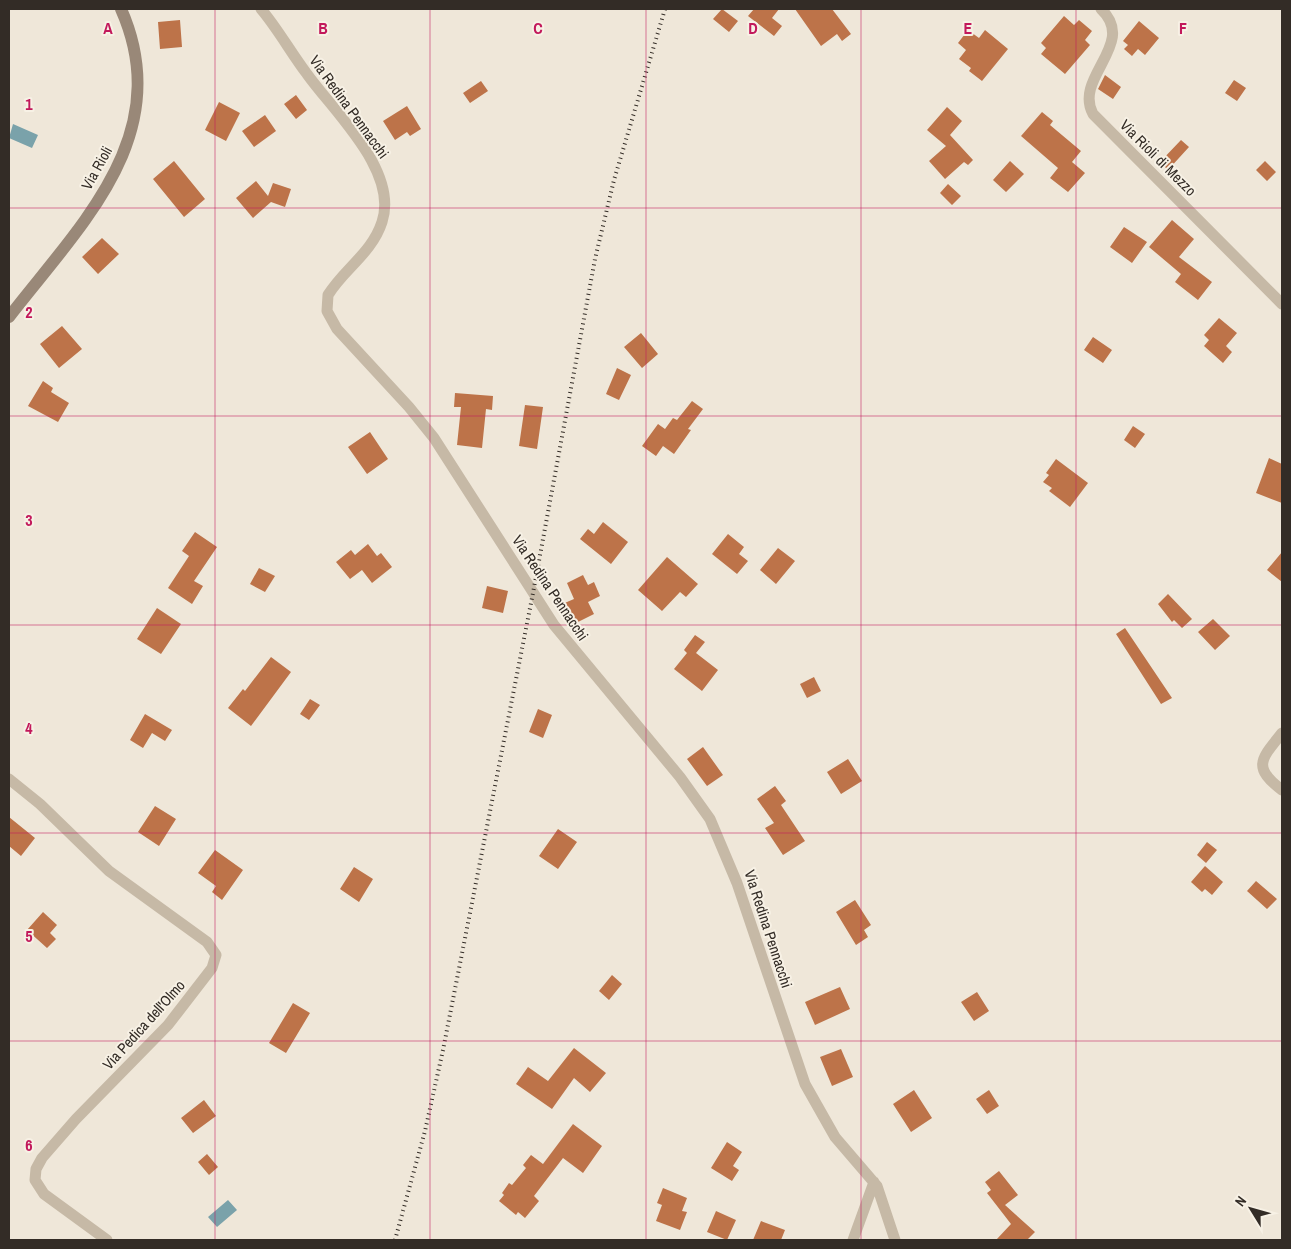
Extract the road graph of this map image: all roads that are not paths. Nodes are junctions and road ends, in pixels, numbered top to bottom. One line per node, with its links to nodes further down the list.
1 (121, 9): 5 (main road, Via Rioli)
2 (261, 9): 9 (street, Via Redina Pennacchi)
3 (1101, 9): 4 (street, Via Rioli di Mezzo)
4 (1282, 304)
5 (9, 317)
6 (1282, 733): 8 (street)
7 (9, 779): 10 (street, Via Pedica dell'Olmo)
8 (1282, 790)
9 (874, 1182): 11 (street); 12 (street, Via Redina Pennacchi)
10 (107, 1240)
11 (853, 1240)
12 (895, 1240)

